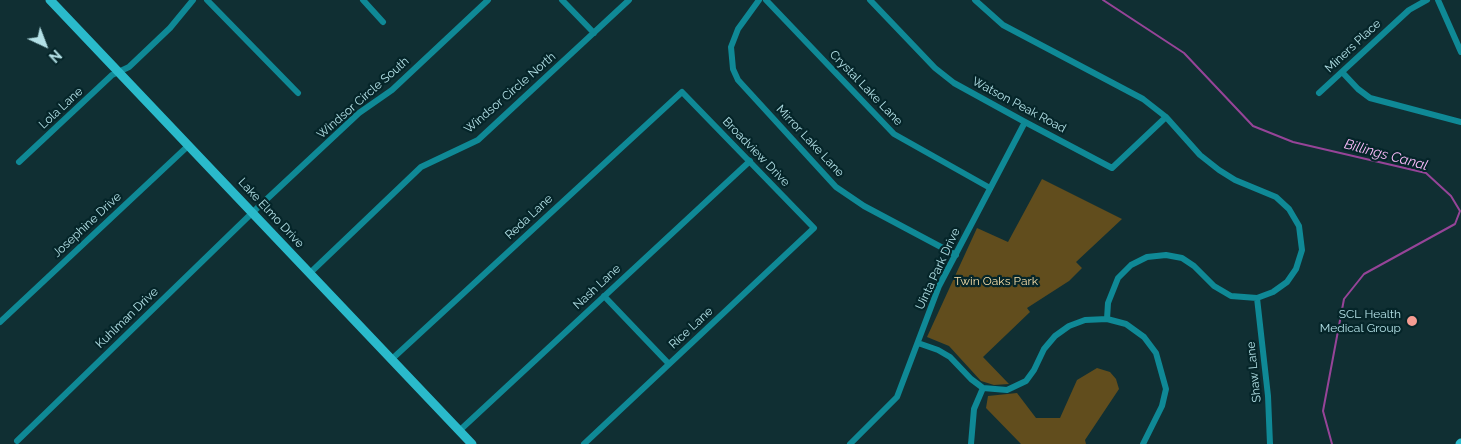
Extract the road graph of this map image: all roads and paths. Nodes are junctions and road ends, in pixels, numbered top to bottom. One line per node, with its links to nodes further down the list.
1 (50, 0): 17 (main road, Lake Elmo Drive)
2 (193, 0): 17 (street, Lola Lane)
3 (207, 0): 20 (street)
4 (363, 0): 14 (street)
5 (488, 0): 29 (street, Windsor Circle South)
6 (562, 0): 15 (street)
7 (629, 0): 15 (street, Windsor Circle North)
8 (759, 0): 31 (street, Mirror Lake Lane)
9 (766, 0): 28 (street, Crystal Lake Lane)
10 (870, 0): 23 (street, Watson Peak Road)
11 (974, 0): 22 (street)
12 (1427, 0): 18 (street, Miners Place)
13 (1438, 0): 16 (street)
14 (383, 22)
15 (594, 33): 32 (street, Windsor Circle North)
16 (1461, 52)
17 (118, 72): 25 (main road, Lake Elmo Drive); 27 (street, Lola Lane)
18 (1342, 72): 21 (street, Miners Place); 24 (street)
19 (682, 92): 26 (street, Broadview Drive); 38 (street, Reda Lane)
20 (298, 93)
21 (1319, 93)
22 (1166, 117): 23 (street, Watson Peak Road); 34 (street)
23 (1025, 122): 28 (street, Uinta Park Drive)
24 (1461, 122)
25 (189, 145): 29 (main road, Lake Elmo Drive); 36 (street, Josephine Drive)
26 (750, 161): 30 (street, Broadview Drive); 33 (street, Nash Lane)
27 (19, 162)
28 (990, 188): 31 (street, Uinta Park Drive)
29 (253, 212): 32 (main road, Lake Elmo Drive); 42 (street, Kuhlman Drive)
30 (814, 228): 39 (street, Rice Lane)
31 (956, 255): 37 (street, Uinta Park Drive)
32 (310, 273): 38 (main road, Lake Elmo Drive)
33 (604, 296): 39 (street); 41 (street, Nash Lane)
34 (1257, 298): 35 (street); 48 (street, Shaw Lane)
35 (1107, 319): 40 (street); 47 (street)
36 (0, 322)
37 (918, 343): 40 (street); 45 (street, Uinta Park Drive)
38 (392, 359): 41 (main road, Lake Elmo Drive)
39 (669, 364): 44 (street, Rice Lane)
40 (983, 388): 46 (street)
41 (459, 431): 43 (main road, Lake Elmo Drive)
42 (17, 441)
43 (472, 444)
44 (584, 444)
45 (850, 444)
46 (971, 444)
47 (1143, 444)
48 (1270, 444)

